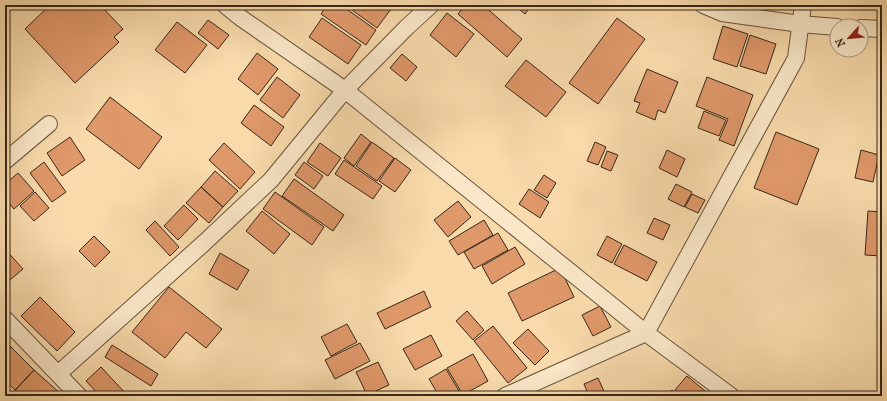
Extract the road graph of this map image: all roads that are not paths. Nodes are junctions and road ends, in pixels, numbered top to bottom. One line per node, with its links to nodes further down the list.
1 (225, 5): 9 (street)
2 (431, 5): 9 (street)
3 (703, 5): 5 (street)
4 (803, 5): 5 (street)
5 (800, 24): 6 (street); 13 (street)
6 (829, 26)
7 (869, 28): 8 (street)
8 (882, 29)
9 (345, 90): 13 (street); 14 (street)
10 (49, 124): 11 (street)
11 (5, 161)
12 (5, 319): 14 (street)
13 (646, 333): 16 (street); 17 (street)
14 (58, 374): 15 (street)
15 (79, 396)
16 (505, 396)
17 (731, 396)

